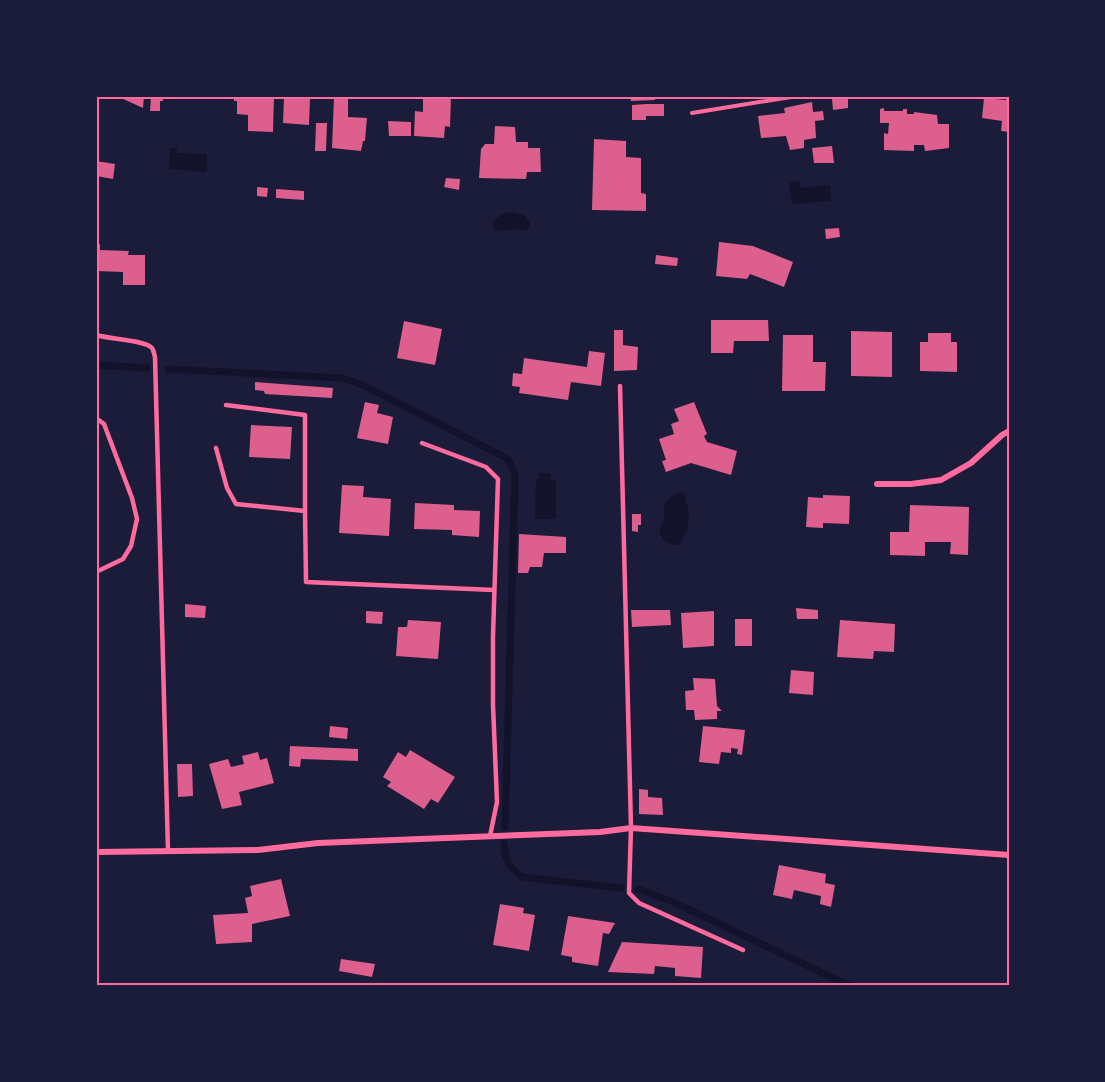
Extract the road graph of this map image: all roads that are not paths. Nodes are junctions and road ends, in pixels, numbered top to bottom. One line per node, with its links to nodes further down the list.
1 (96, 335): 14 (lane)
2 (620, 386): 12 (lane)
3 (226, 405): 9 (lane)
4 (96, 418): 10 (lane)
5 (1009, 431): 8 (street)
6 (422, 443): 11 (lane)
7 (216, 448): 9 (lane)
8 (876, 484)
9 (305, 511): 11 (lane)
10 (96, 572)
11 (494, 590): 13 (lane)
12 (631, 828): 13 (street); 16 (street); 17 (lane)
13 (490, 836): 14 (street)
14 (168, 851): 15 (street)
15 (96, 852)
16 (1009, 855)
17 (743, 950)

